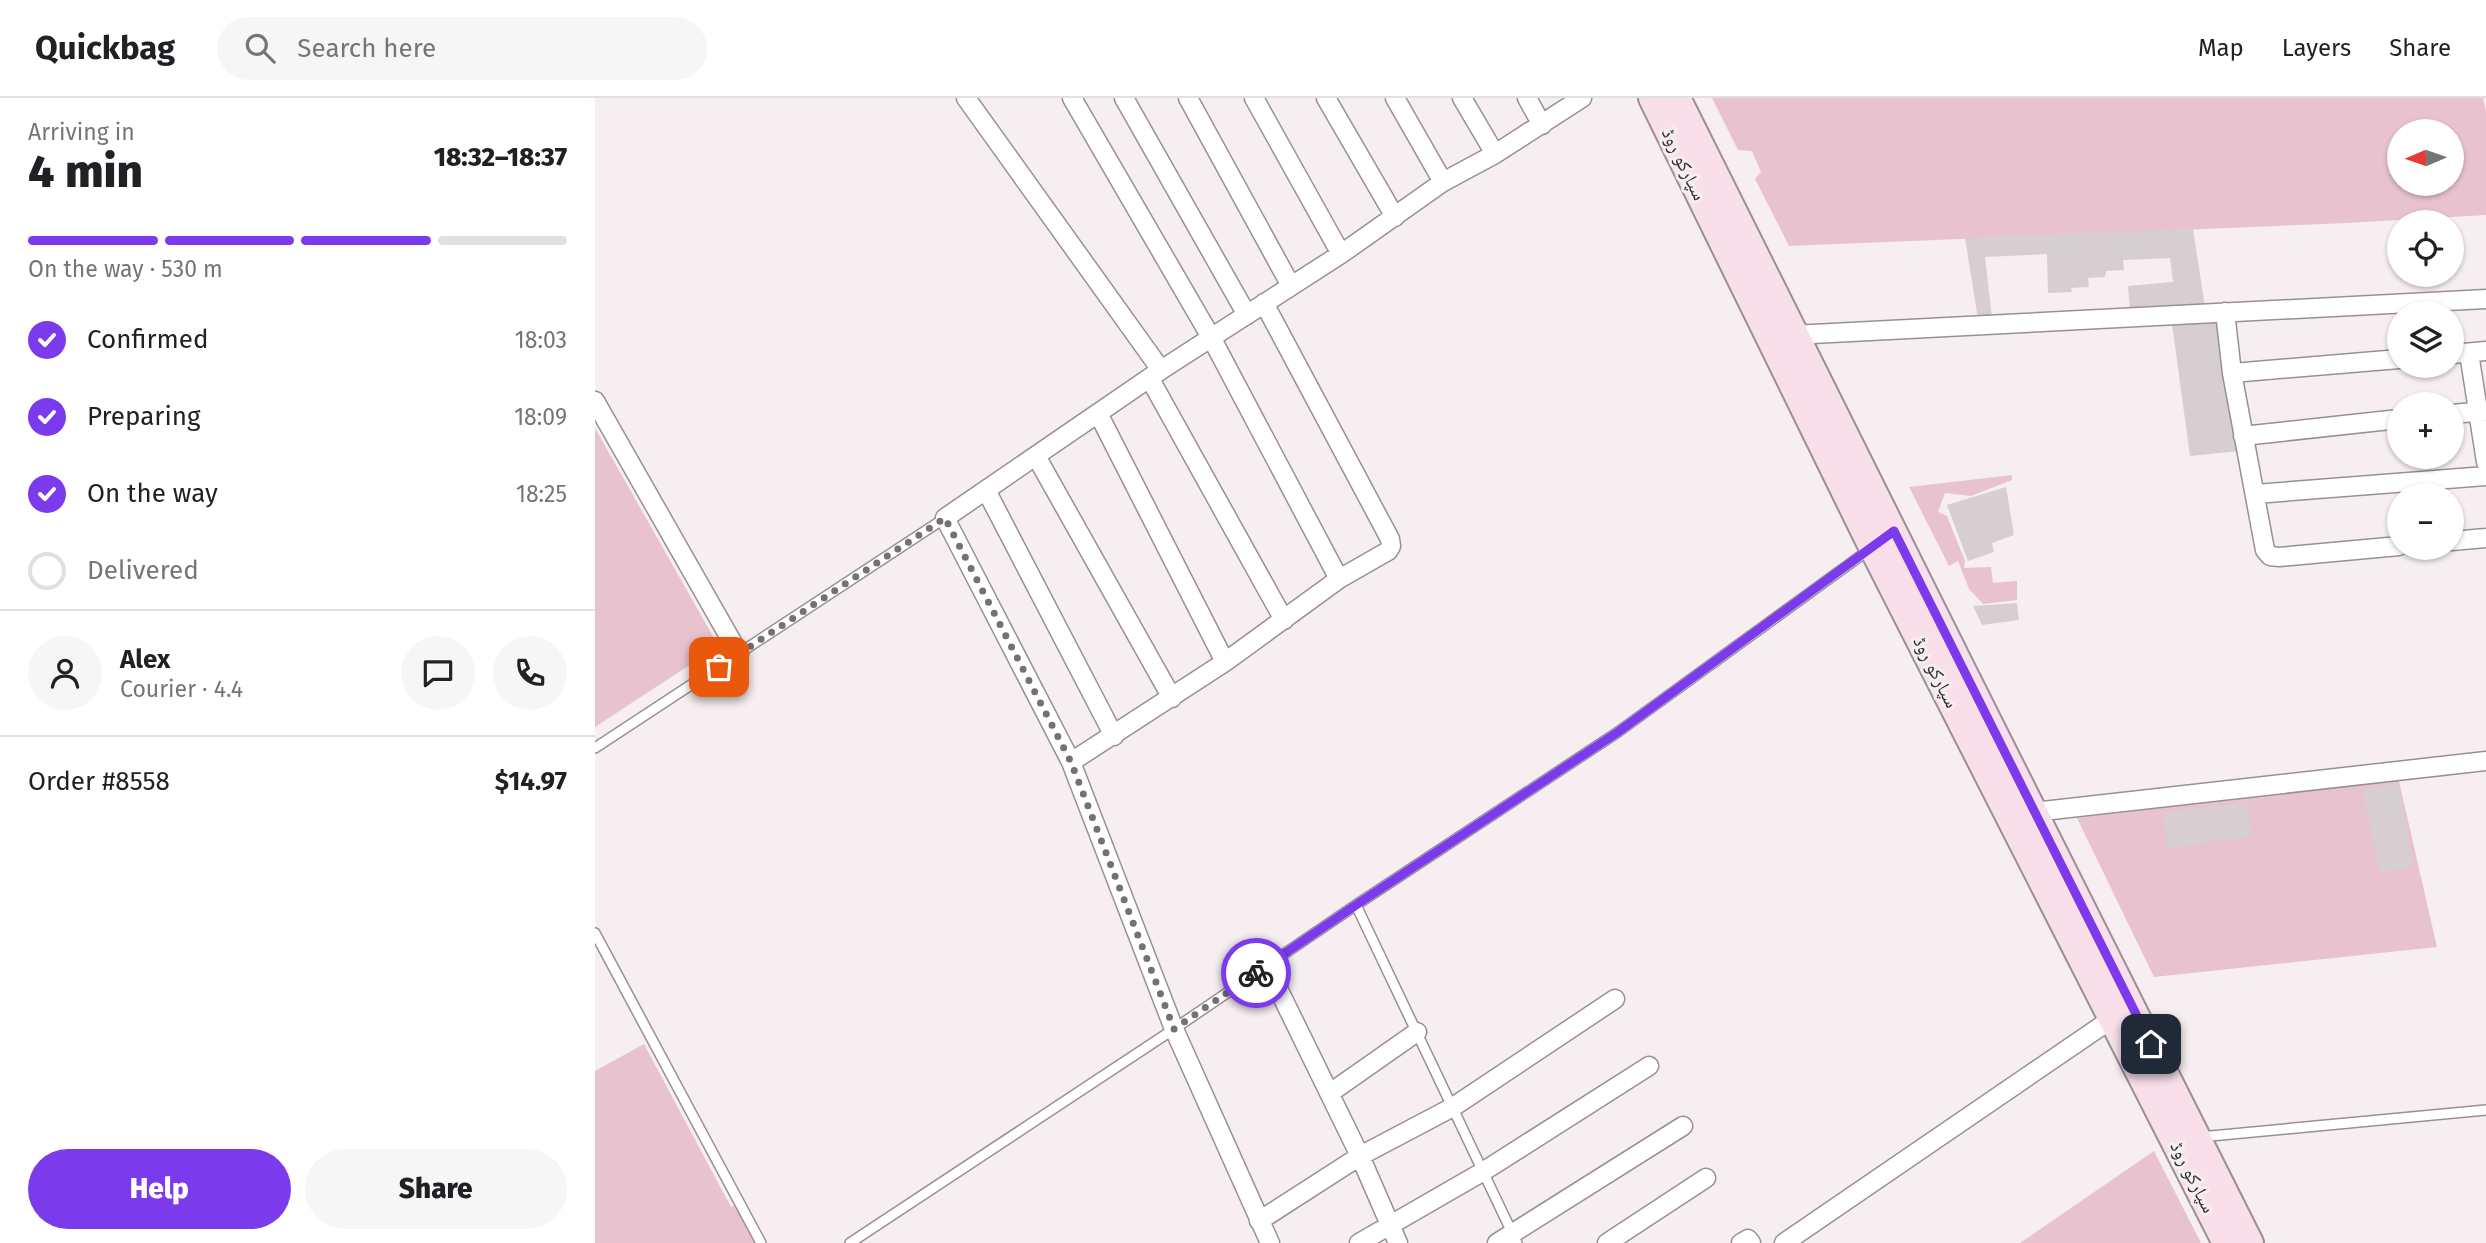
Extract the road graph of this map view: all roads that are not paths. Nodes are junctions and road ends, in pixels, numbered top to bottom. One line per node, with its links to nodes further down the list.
1 (966, 98): 28 (street)
2 (1072, 98): 24 (street)
3 (1124, 98): 22 (street)
4 (1188, 98): 18 (street)
5 (1254, 98): 17 (street)
6 (1326, 98): 16 (street)
7 (1395, 98): 15 (street)
8 (1462, 98): 14 (street)
9 (1527, 98): 13 (street)
10 (1582, 98): 13 (street)
11 (1652, 98): 44 (street, سپارکو روڈ)
12 (1677, 98): 23 (street, سپارکو روڈ)
13 (1542, 125): 14 (street)
14 (1495, 154): 15 (street)
15 (1443, 183): 16 (street)
16 (1395, 218): 17 (street)
17 (1341, 254): 18 (street)
18 (1291, 286): 20 (street)
19 (2486, 299): 21 (street)
20 (1263, 303): 22 (street); 46 (street)
21 (2225, 312): 23 (street); 27 (street)
22 (1248, 315): 24 (street)
23 (1793, 335): 41 (street, سپارکو روڈ)
24 (1212, 340): 28 (street); 46 (street)
25 (2469, 353): 30 (street)
26 (2387, 360): 27 (street)
27 (2232, 373): 34 (street)
28 (1156, 375): 32 (street); 47 (street)
29 (595, 401): 48 (street)
30 (2482, 411): 31 (street); 36 (street)
31 (2464, 413)
32 (1099, 415): 35 (street); 49 (street)
33 (2387, 420): 34 (street)
34 (2243, 436): 39 (street)
35 (1036, 456): 38 (street); 50 (street)
36 (2486, 462)
37 (2486, 476): 39 (street)
38 (986, 490): 40 (street); 51 (street)
39 (2255, 494): 45 (street)
40 (945, 518): 48 (lane); 54 (street)
41 (1894, 531): 44 (lane); 55 (street, سپارکو روڈ)
42 (2486, 538): 43 (street)
43 (2464, 540)
44 (1872, 547): 56 (lane); 60 (street, سپارکو روڈ)
45 (2387, 547)
46 (1339, 579): 47 (street)
47 (1284, 620): 49 (street)
48 (739, 654): 52 (lane)
49 (1225, 662): 50 (street)
50 (1172, 698): 51 (street)
51 (1114, 736): 54 (street)
52 (595, 748)
53 (2486, 761): 55 (street)
54 (1071, 762): 61 (street)
55 (2035, 812): 68 (street, سپارکو روڈ)
56 (1356, 905): 58 (lane); 62 (lane)
57 (595, 933): 75 (lane)
58 (1267, 966): 61 (lane); 64 (street)
59 (1615, 999): 65 (street)
60 (2113, 1018): 84 (street); 85 (street, سپارکو روڈ)
61 (1174, 1029): 72 (street); 76 (lane)
62 (1417, 1032): 64 (street); 65 (lane)
63 (1649, 1066): 70 (street)
64 (1330, 1093): 69 (street)
65 (1453, 1107): 69 (street); 70 (lane)
66 (2486, 1110): 68 (lane)
67 (1683, 1126): 74 (street)
68 (2198, 1138): 86 (street, سپارکو روڈ)
69 (1360, 1156): 72 (street); 73 (street)
70 (1484, 1171): 73 (street); 74 (lane)
71 (1706, 1178): 81 (street)
72 (1259, 1221): 77 (street)
73 (1389, 1225): 78 (street); 79 (street)
74 (1515, 1238): 80 (street)
75 (761, 1243)
76 (850, 1243)
77 (1270, 1243)
78 (1359, 1243)
79 (1398, 1243)
80 (1497, 1243)
81 (1607, 1243)
82 (1741, 1243): 83 (street)
83 (1751, 1243)
84 (1784, 1243)
85 (2226, 1243)
86 (2251, 1243)

